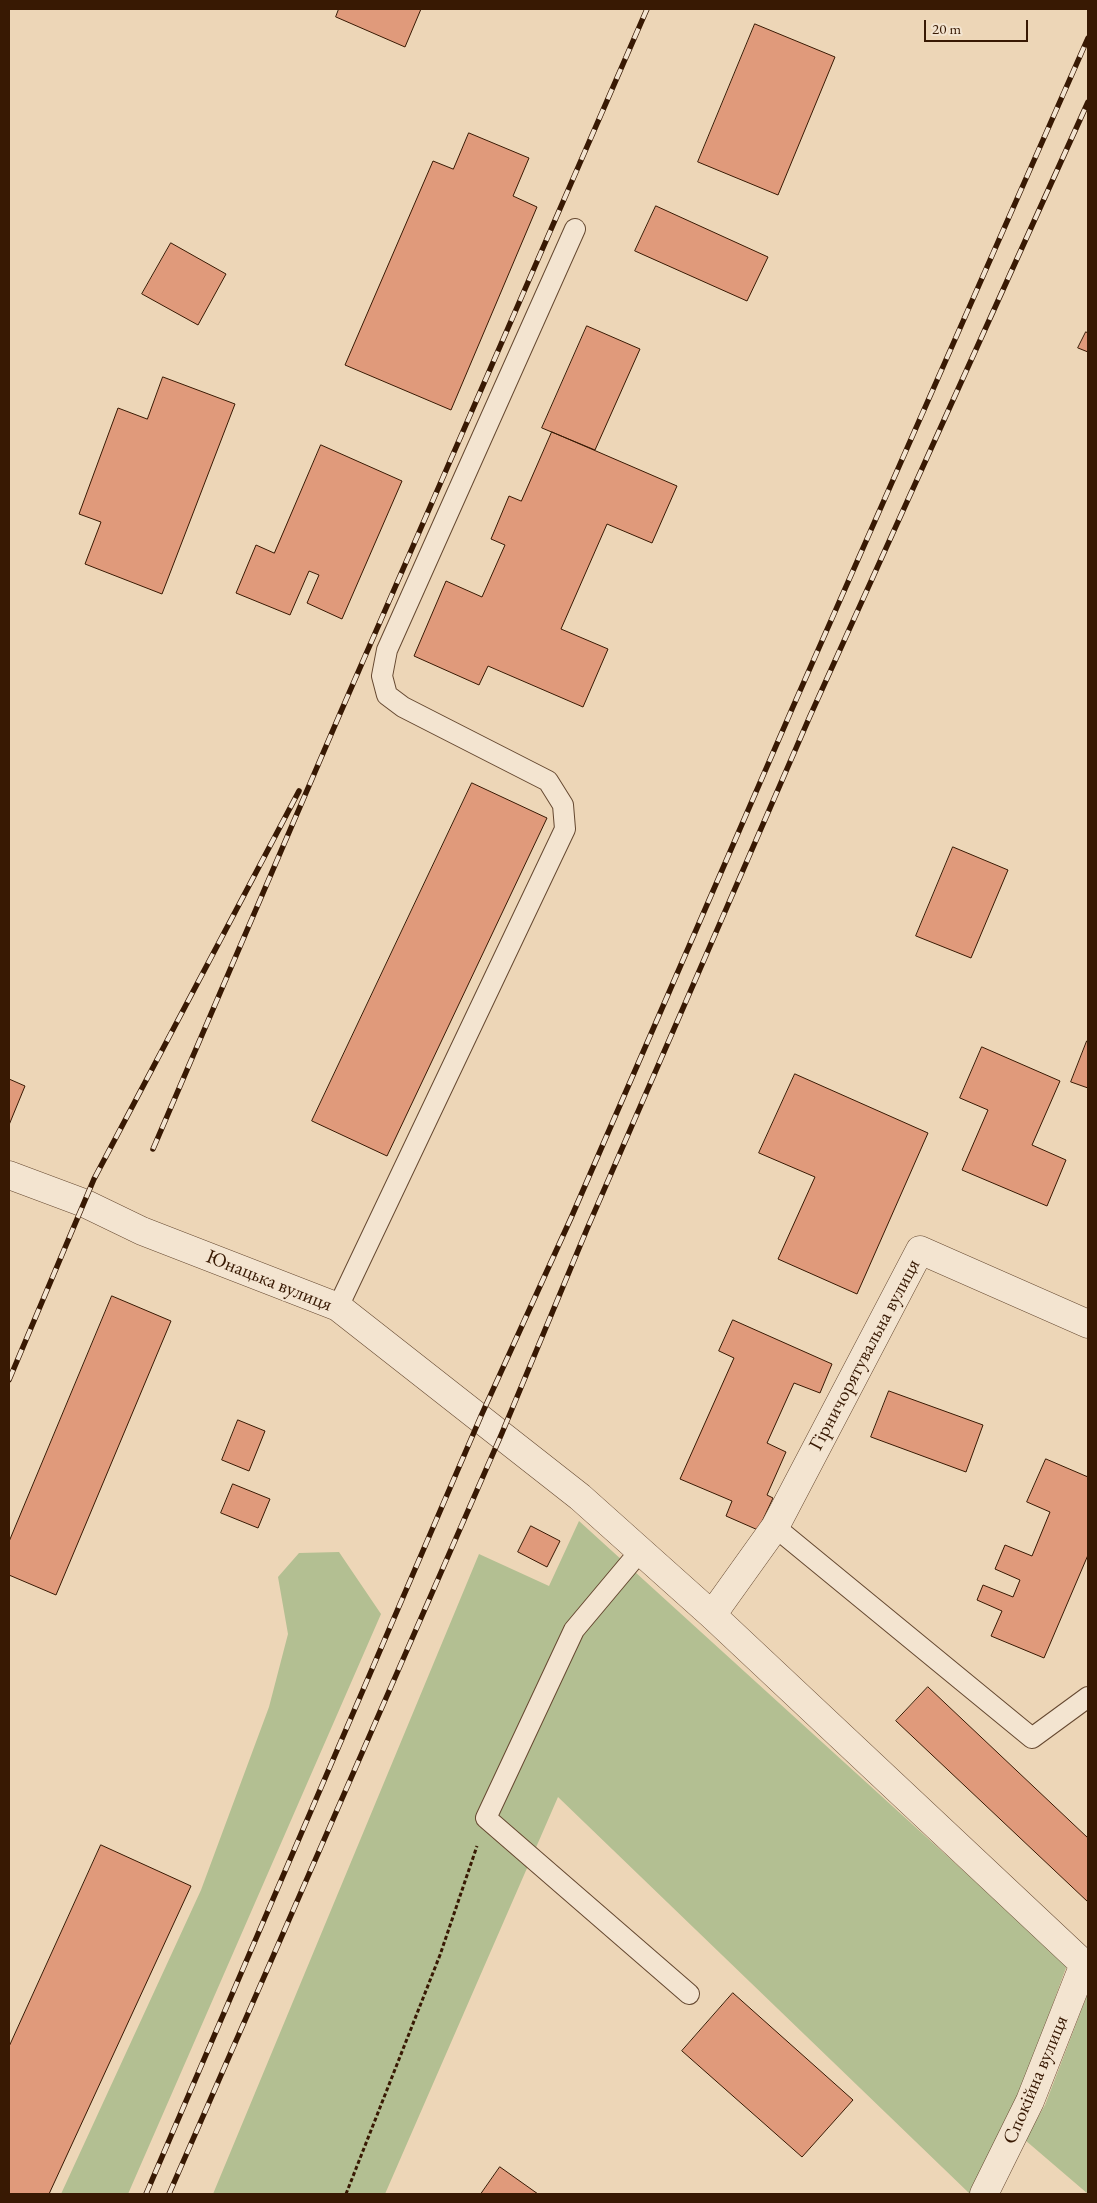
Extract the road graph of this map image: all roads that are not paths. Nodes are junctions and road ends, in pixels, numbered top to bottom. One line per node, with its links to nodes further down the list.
1 (575, 230): 3 (lane)
2 (9, 1176): 3 (street, Юнацька вулиця)
3 (338, 1307): 6 (street, Юнацька вулиця)
4 (1088, 1324): 5 (street, Гірничорятувальна вулиця)
5 (775, 1527): 7 (street, Гірничорятувальна вулиця); 8 (lane)
6 (641, 1550): 7 (street, Юнацька вулиця); 10 (lane)
7 (712, 1614): 9 (street, Юнацька вулиця)
8 (1088, 1697)
9 (1086, 1966): 11 (street, Спокійна вулиця)
10 (689, 1994)
11 (984, 2194)

